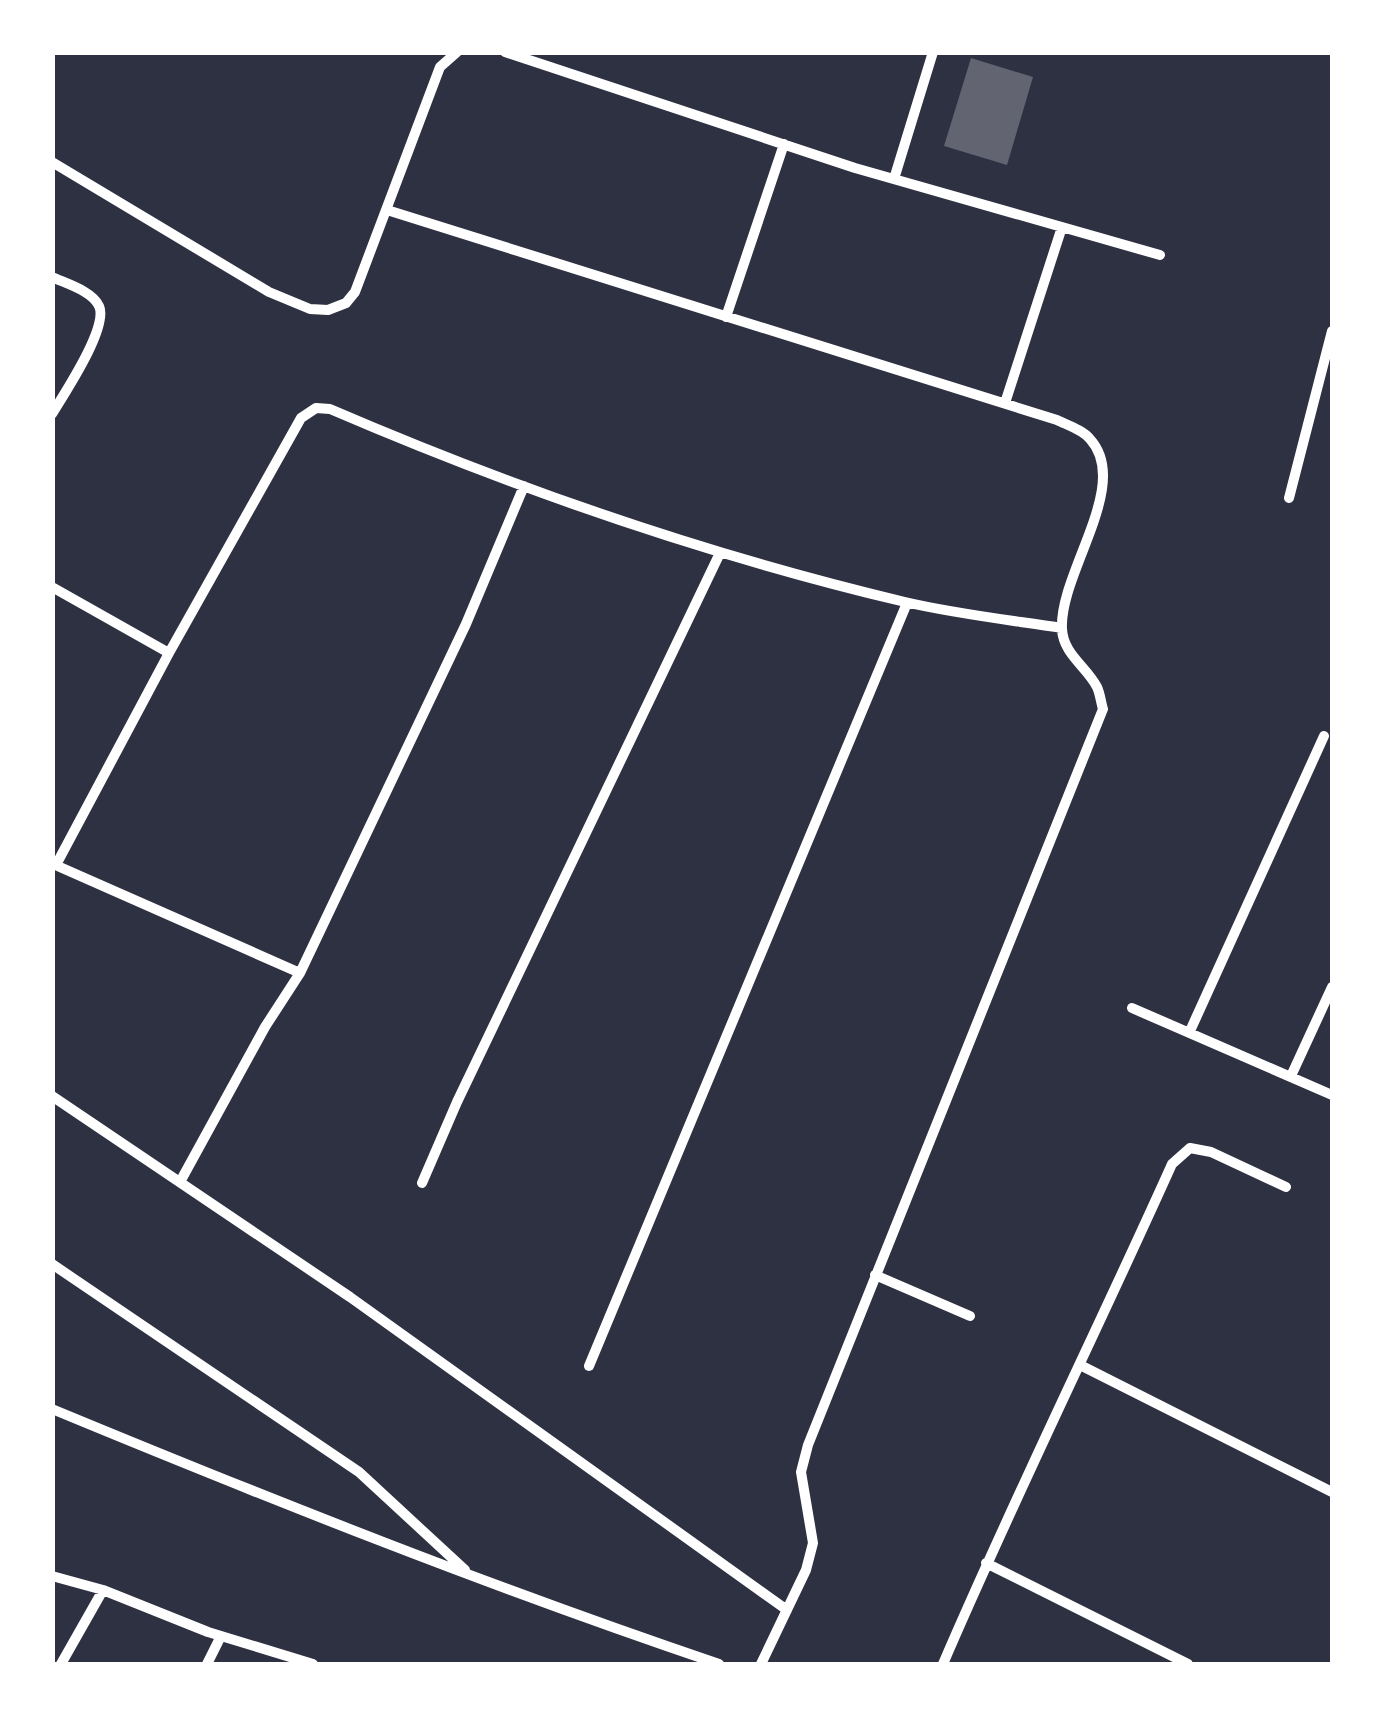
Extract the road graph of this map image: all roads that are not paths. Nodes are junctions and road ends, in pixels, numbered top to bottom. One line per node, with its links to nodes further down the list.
1 (457, 52): 7 (street)
2 (505, 52): 4 (street)
3 (932, 52): 6 (street)
4 (784, 144): 6 (street); 11 (street)
5 (52, 162): 7 (street)
6 (894, 179): 8 (street)
7 (387, 210): 11 (street)
8 (1062, 227): 9 (street); 13 (street)
9 (1160, 255)
10 (52, 277): 14 (street)
11 (726, 317): 13 (street)
12 (1332, 331): 16 (street)
13 (1004, 404): 20 (street)
14 (52, 414)
15 (524, 486): 17 (street); 21 (street); 24 (street)
16 (1289, 498)
17 (720, 553): 19 (street); 32 (street)
18 (52, 587): 21 (street)
19 (908, 602): 20 (street); 37 (street)
20 (1062, 628): 35 (street)
21 (169, 653): 23 (street)
22 (1324, 736): 27 (street)
23 (54, 864): 24 (street)
24 (300, 973): 31 (street)
25 (1332, 988): 28 (street)
26 (1132, 1008): 27 (street)
27 (1190, 1031): 28 (street)
28 (1290, 1076): 29 (street)
29 (1332, 1095)
30 (52, 1096): 31 (street)
31 (180, 1182): 45 (street)
32 (422, 1183)
33 (1286, 1187): 38 (street)
34 (52, 1264): 42 (street)
35 (875, 1276): 36 (street); 45 (street)
36 (970, 1316)
37 (589, 1366)
38 (1082, 1366): 40 (street); 41 (street)
39 (52, 1408): 42 (street)
40 (1332, 1492)
41 (986, 1563): 52 (street); 53 (street)
42 (470, 1574): 50 (street)
43 (52, 1576): 44 (street)
44 (103, 1590): 46 (street); 47 (street)
45 (786, 1610): 51 (street)
46 (221, 1636): 48 (street); 49 (street)
47 (61, 1664)
48 (207, 1664)
49 (314, 1664)
50 (719, 1664)
51 (760, 1664)
52 (943, 1664)
53 (1188, 1664)

